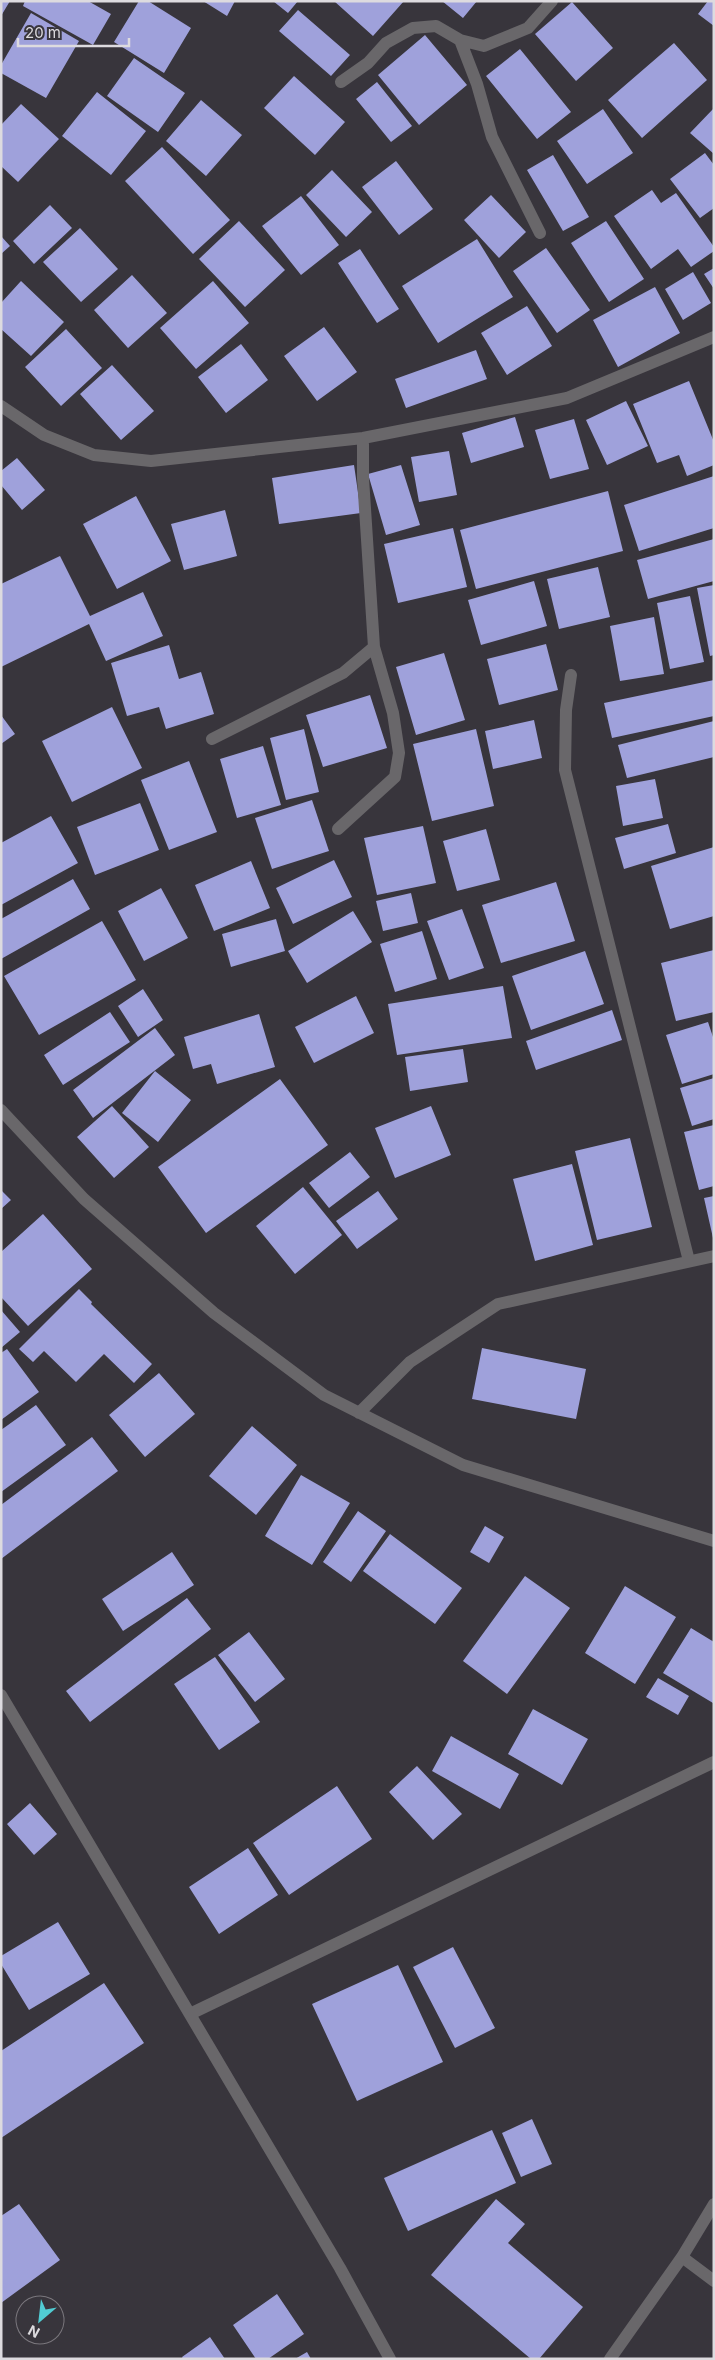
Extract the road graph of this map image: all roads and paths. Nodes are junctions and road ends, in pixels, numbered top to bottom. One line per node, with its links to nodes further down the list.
1 (552, 1): 2 (street)
2 (460, 40): 3 (street); 4 (street)
3 (341, 82)
4 (540, 233)
5 (714, 337): 7 (street)
6 (1, 406): 7 (street)
7 (363, 438): 8 (street)
8 (374, 647): 10 (street); 11 (street)
9 (572, 675): 14 (street)
10 (212, 739)
11 (338, 829)
12 (1, 1110): 15 (street)
13 (714, 1256): 14 (street)
14 (689, 1261): 15 (street)
15 (360, 1413): 16 (street)
16 (714, 1541)
17 (1, 1695): 19 (street)
18 (714, 1762): 19 (street)
19 (190, 2014): 23 (street)
20 (714, 2204): 21 (street)
21 (682, 2257): 22 (street); 24 (street)
22 (714, 2281)
23 (390, 2359)
24 (610, 2359)

